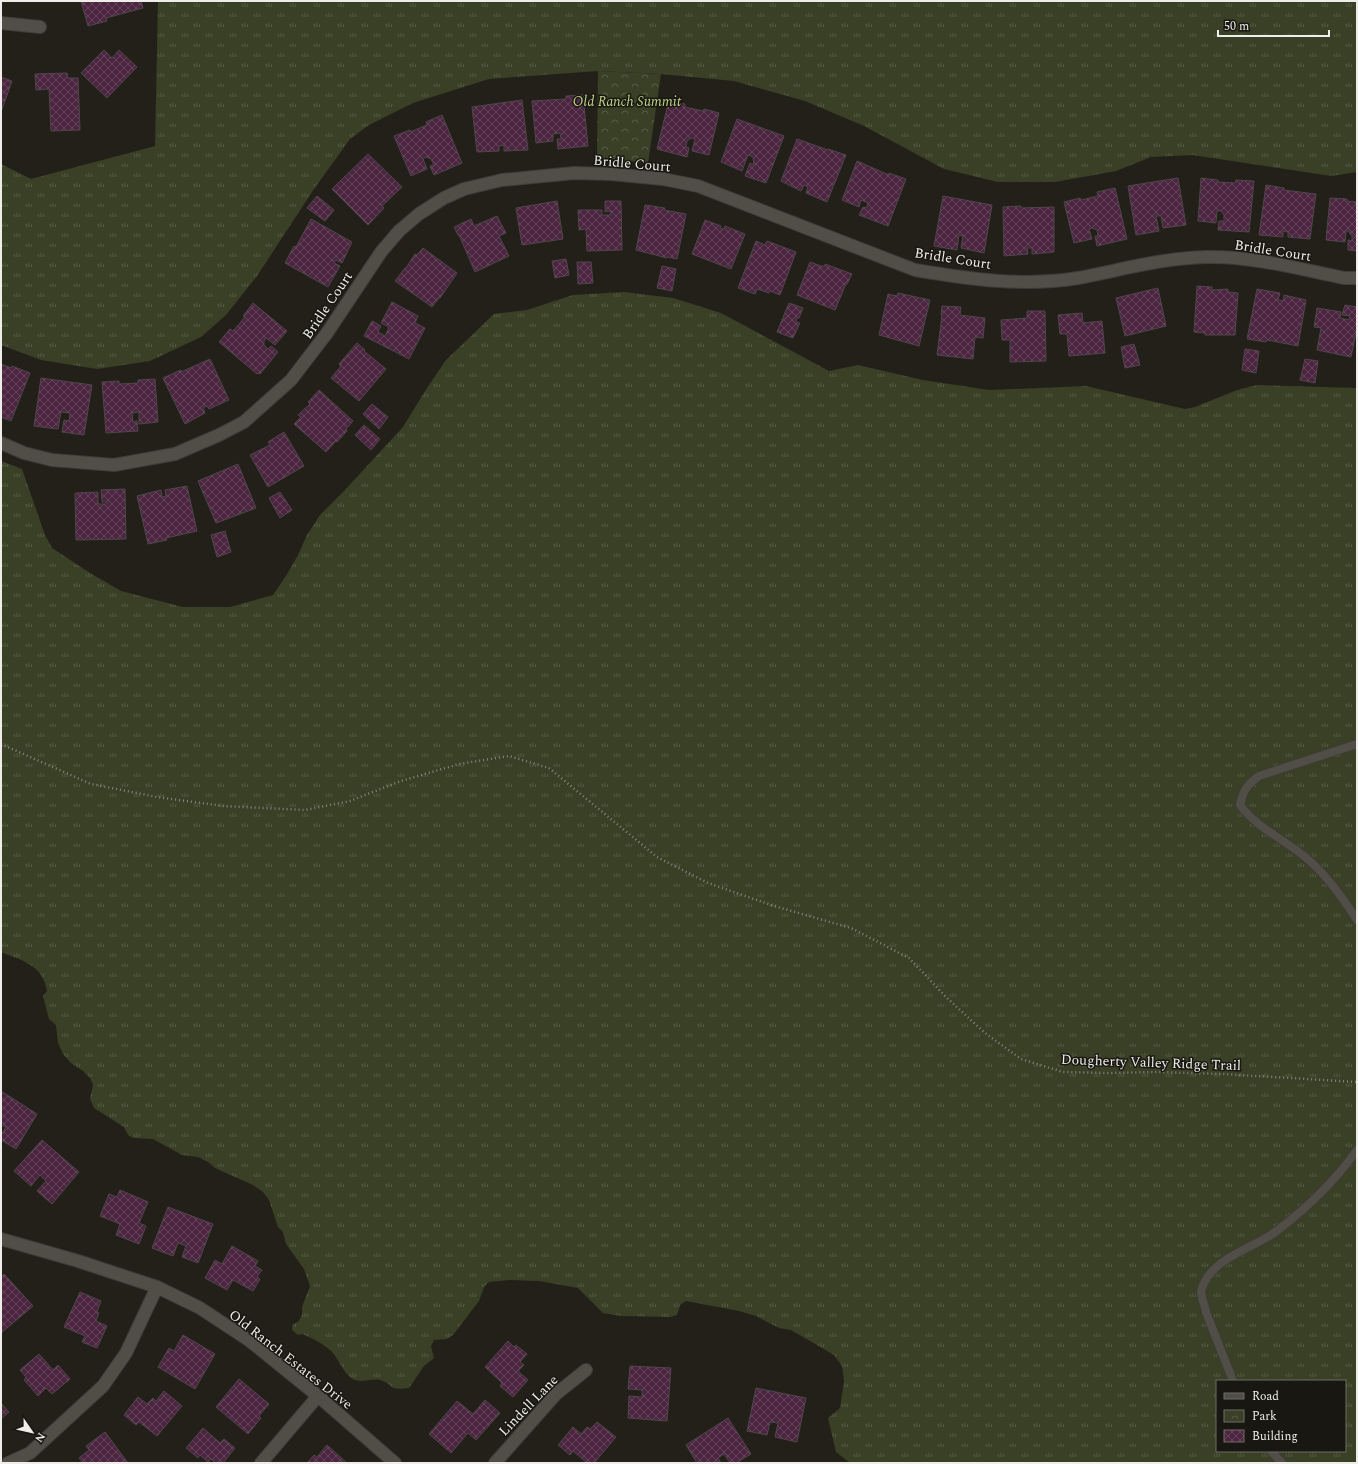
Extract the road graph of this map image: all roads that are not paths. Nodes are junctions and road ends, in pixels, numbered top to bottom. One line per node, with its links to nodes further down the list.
1 (1, 23): 2 (street)
2 (40, 27)
3 (1357, 278): 4 (street, Bridle Court)
4 (1, 443)
5 (1357, 744): 6 (lane)
6 (1357, 920)
7 (1357, 1150): 11 (lane)
8 (1, 1239): 9 (street, Old Ranch Estates Drive)
9 (157, 1287): 12 (street, Old Ranch Estates Drive); 14 (street)
10 (586, 1370): 17 (street, Lindell Lane)
11 (1234, 1380)
12 (318, 1396): 15 (street); 16 (street, Old Ranch Estates Drive)
13 (1272, 1452): 18 (lane)
14 (8, 1463)
15 (261, 1463)
16 (395, 1463)
17 (495, 1463)
18 (1282, 1463)

